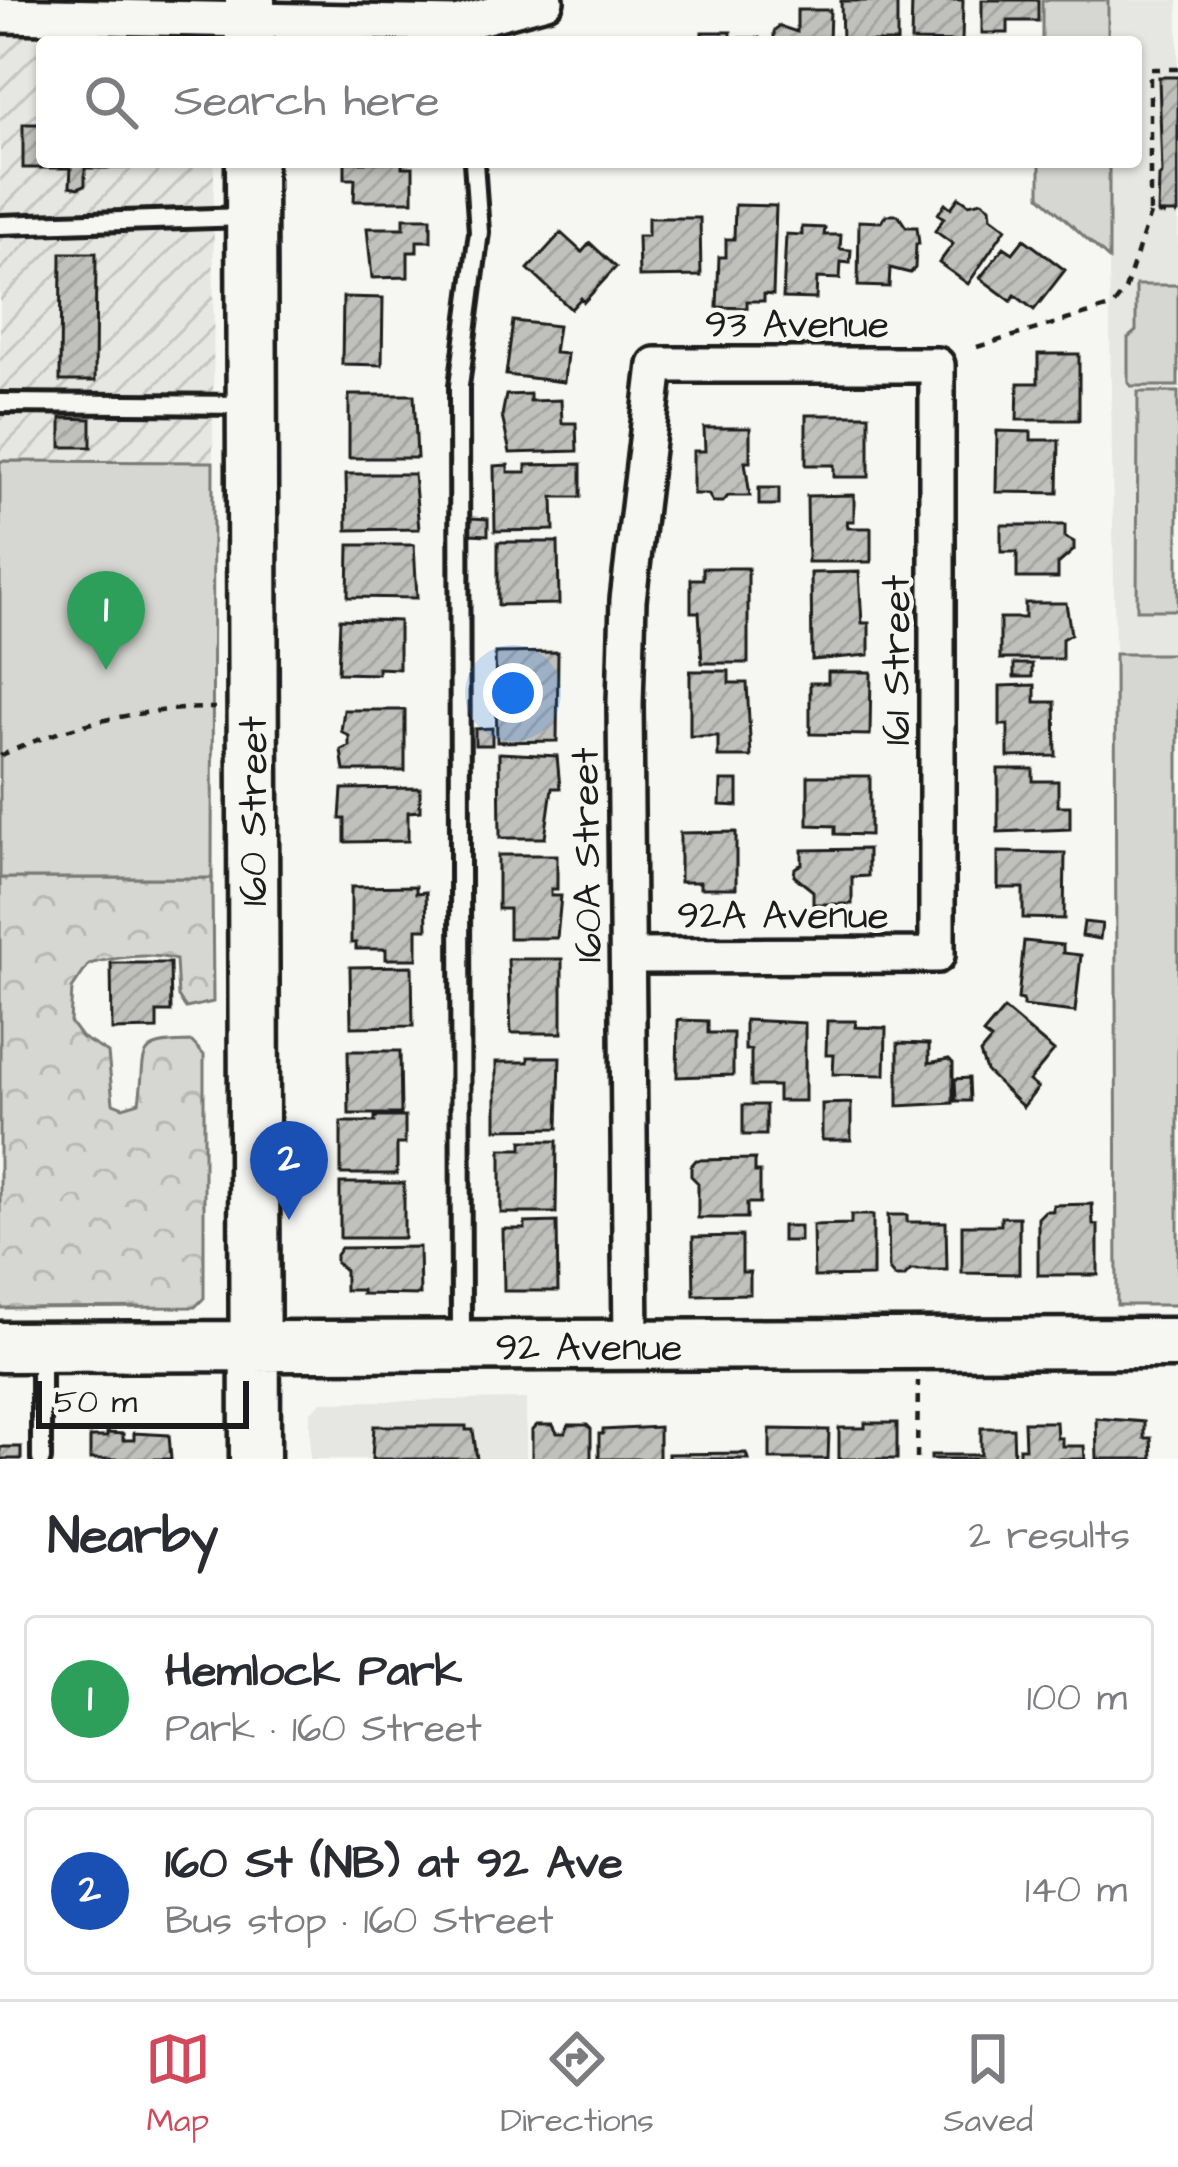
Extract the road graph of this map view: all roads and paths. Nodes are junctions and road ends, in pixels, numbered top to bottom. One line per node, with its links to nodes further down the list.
1 (546, 0): 4 (street)
2 (19, 10): 3 (street)
3 (250, 21): 4 (street)
4 (465, 21)
5 (1178, 69): 8 (path)
6 (250, 168): 10 (main road, 160 Street)
7 (474, 168): 24 (lane)
8 (1150, 214): 9 (path); 12 (path)
9 (1178, 214)
10 (251, 217): 11 (lane); 16 (main road, 160 Street)
11 (0, 225)
12 (977, 347)
13 (656, 364): 14 (street, 93 Avenue); 20 (street, 160A Street)
14 (938, 364): 19 (street, 161 Street)
15 (0, 403): 16 (lane)
16 (251, 405): 25 (main road, 160 Street)
17 (215, 708): 18 (path)
18 (0, 756)
19 (938, 955): 20 (street, 92A Avenue)
20 (628, 956): 22 (street, 160A Street)
21 (1178, 1343): 22 (main road, 92 Avenue)
22 (631, 1346): 24 (main road, 92 Avenue)
23 (20, 1347): 25 (main road, 92 Avenue); 27 (lane)
24 (461, 1347): 25 (main road, 92 Avenue)
25 (254, 1348): 28 (main road, 160 Street)
26 (918, 1376): 29 (path)
27 (41, 1459)
28 (255, 1459)
29 (917, 1459)

